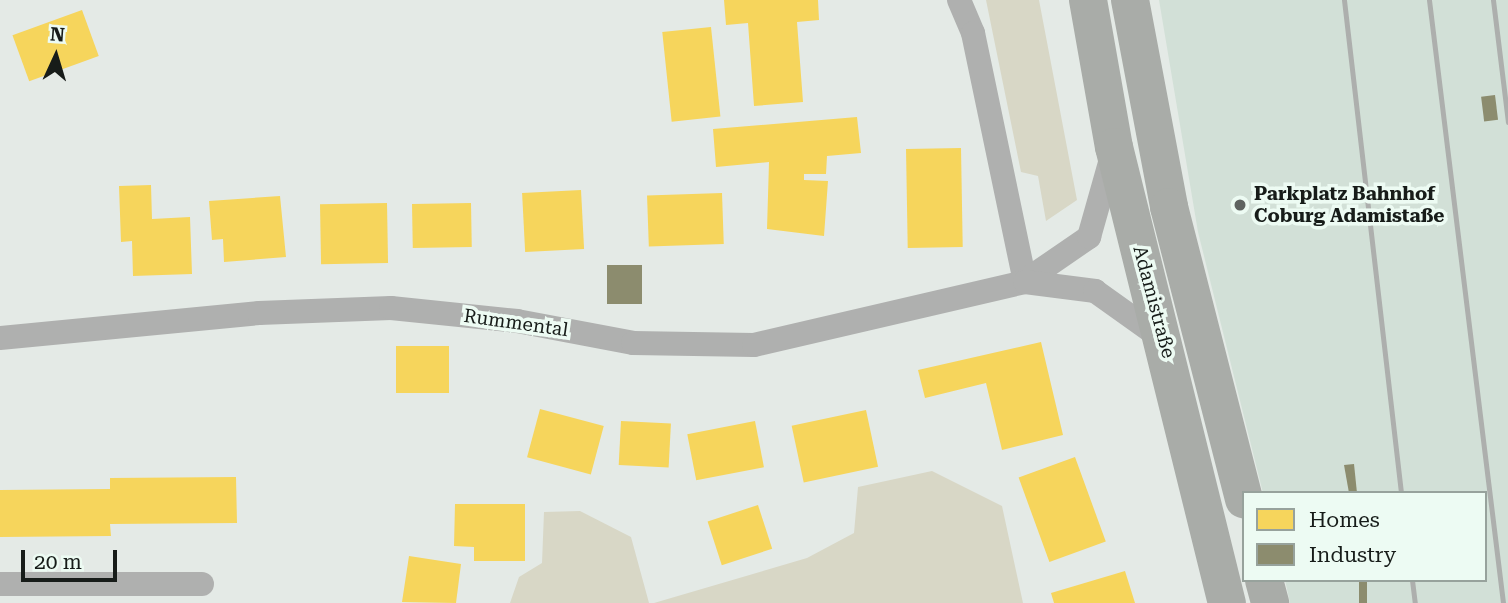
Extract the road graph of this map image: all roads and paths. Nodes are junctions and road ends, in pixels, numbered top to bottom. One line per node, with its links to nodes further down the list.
1 (959, 0): 5 (street)
2 (1088, 0): 4 (highway, Adamistraße)
3 (1130, 0): 8 (highway, Adamistraße)
4 (1114, 147): 5 (street, Rummental); 7 (highway, Adamistraße)
5 (1025, 282): 6 (street, Rummental); 7 (street, Rummental)
6 (0, 338)
7 (1165, 342): 12 (highway, Adamistraße)
8 (1242, 492)
9 (1265, 582): 13 (highway)
10 (0, 584): 11 (street)
11 (202, 584)
12 (1227, 603)
13 (1270, 603)

